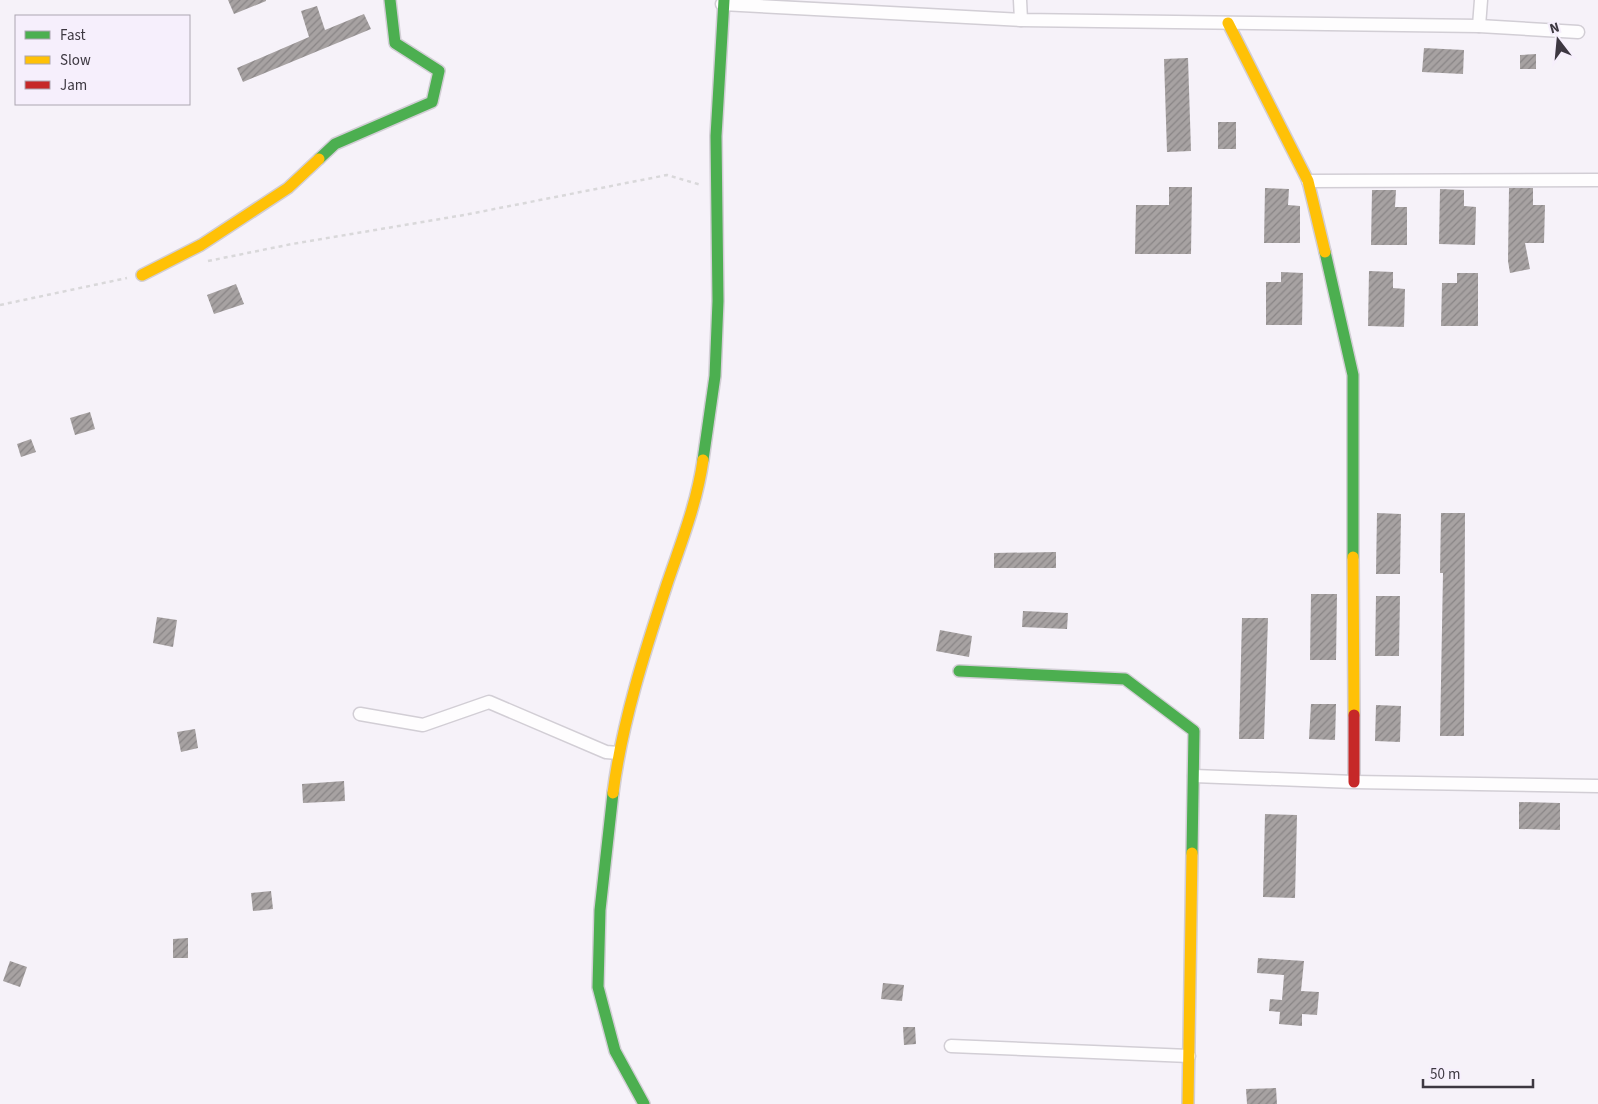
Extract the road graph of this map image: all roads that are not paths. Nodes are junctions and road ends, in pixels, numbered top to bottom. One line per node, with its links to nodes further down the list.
1 (390, 0): 11 (street)
2 (1020, 0): 5 (street)
3 (1481, 0): 7 (street)
4 (723, 2): 5 (street); 14 (street)
5 (1020, 20): 6 (street)
6 (1228, 23): 7 (street); 10 (street)
7 (1479, 26): 8 (street)
8 (1578, 32)
9 (1598, 180): 10 (street)
10 (1308, 181): 16 (street)
11 (142, 275)
12 (959, 671): 15 (street)
13 (360, 714): 14 (street)
14 (618, 753): 20 (street)
15 (1194, 776): 16 (street); 19 (street)
16 (1354, 782): 17 (street)
17 (1598, 786)
18 (951, 1046): 19 (street)
19 (1189, 1056): 21 (street)
20 (644, 1104)
21 (1188, 1104)

